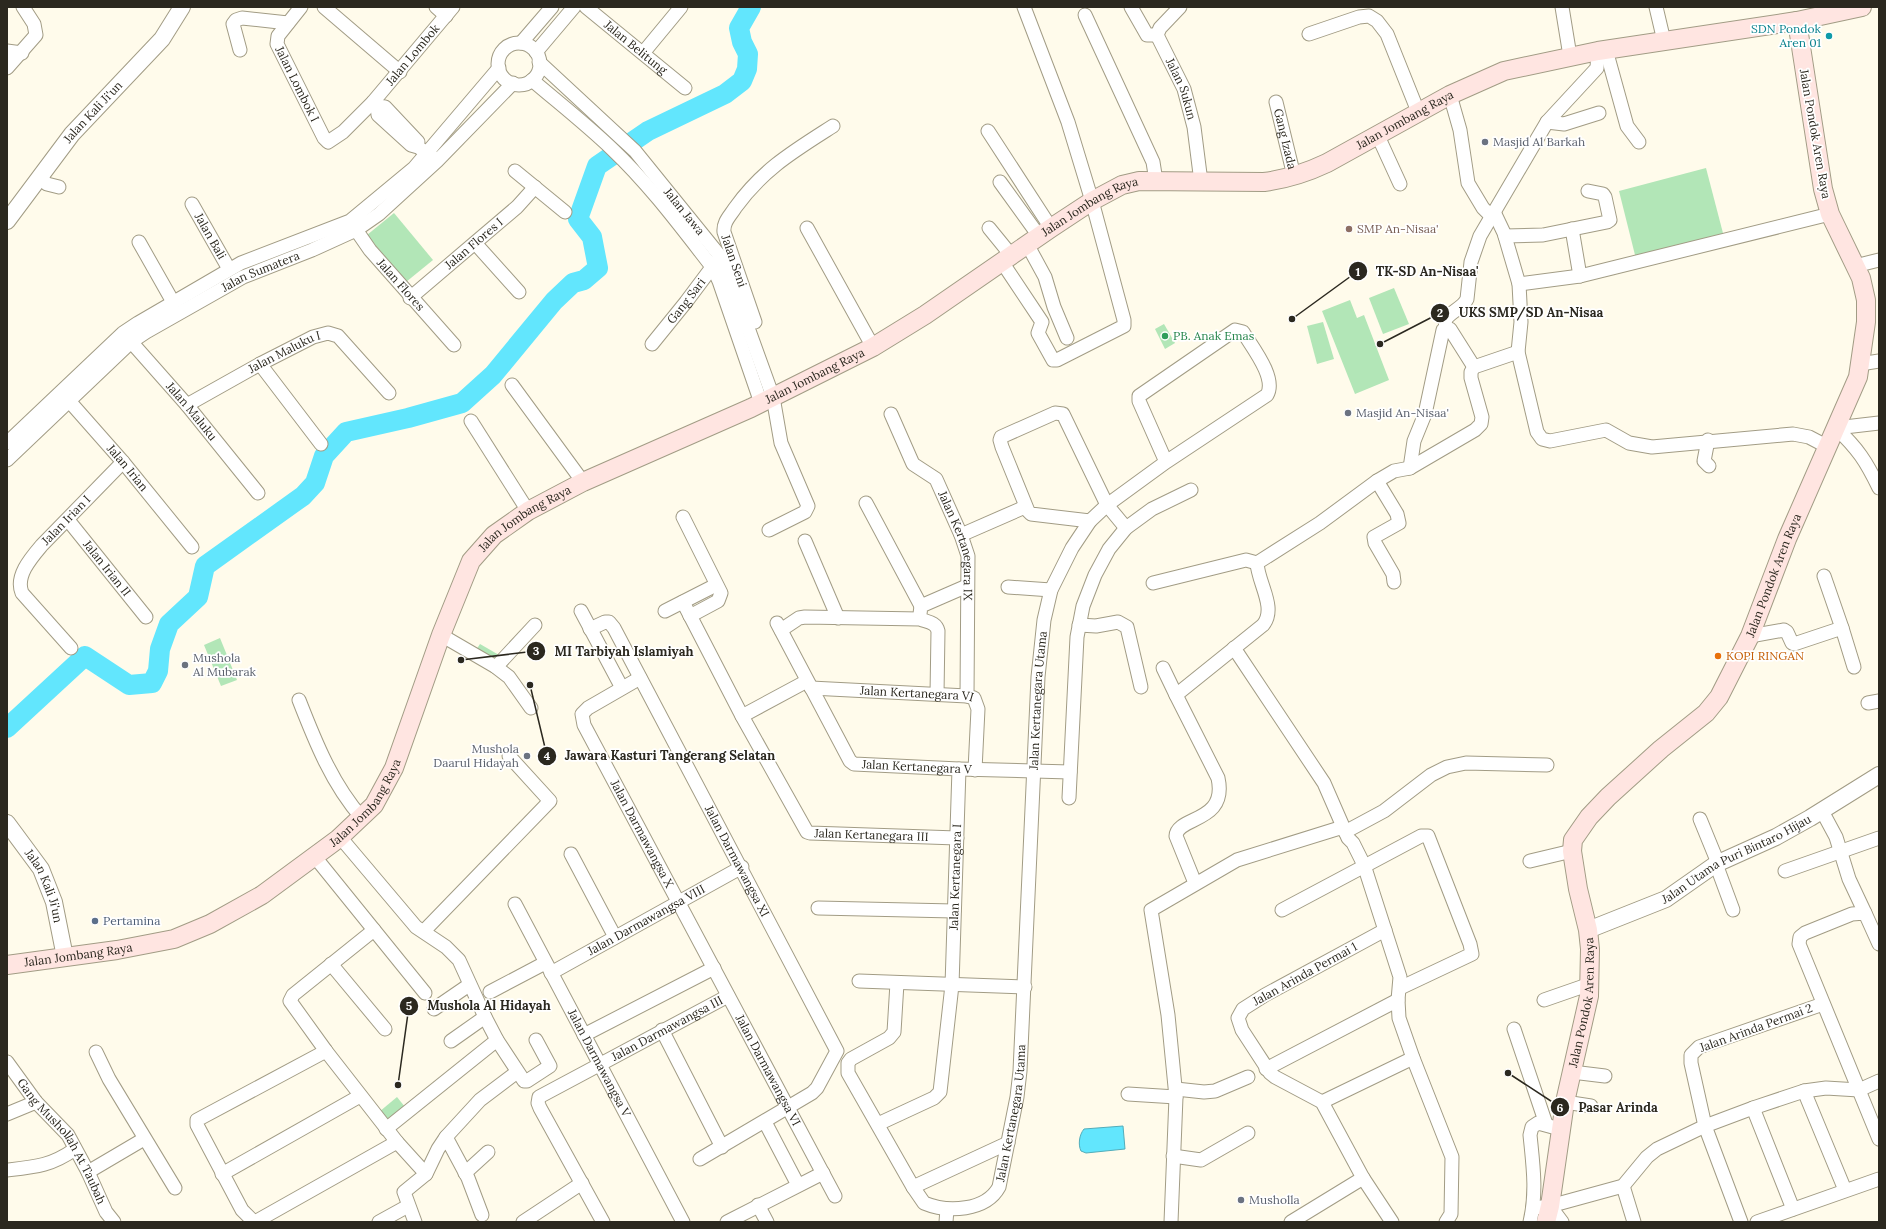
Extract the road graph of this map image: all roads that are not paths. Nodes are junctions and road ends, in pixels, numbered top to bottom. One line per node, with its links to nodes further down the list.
1 (23, 7): 26 (street)
2 (182, 7): 52 (street, Jalan Kali Ji'un)
3 (301, 7): 18 (street, Jalan Lombok I)
4 (324, 7): 32 (street)
5 (552, 7): 22 (street)
6 (574, 7): 29 (street)
7 (586, 7): 27 (street, Jalan Belitung)
8 (681, 7): 27 (street)
9 (1024, 7): 60 (street)
10 (1131, 7): 20 (street)
11 (1180, 7): 20 (street)
12 (1562, 7): 28 (street)
13 (1656, 7): 21 (street)
14 (1862, 7): 17 (main road, Jalan Jombang Raya)
15 (445, 10): 32 (street, Jalan Lombok)
16 (1085, 15): 53 (street)
17 (1797, 21): 21 (main road, Jalan Jombang Raya); 64 (main road, Jalan Pondok Aren Raya)
18 (288, 23): 23 (street); 45 (street, Jalan Lombok I)
19 (1309, 34): 40 (street)
20 (1157, 35): 55 (street, Jalan Sukun)
21 (1664, 41): 25 (main road, Jalan Jombang Raya)
22 (522, 43): 29 (street); 31 (street)
23 (240, 50)
24 (7, 51): 26 (street)
25 (1602, 51): 28 (main road, Jalan Jombang Raya); 41 (street); 46 (street)
26 (22, 53): 30 (street)
27 (643, 53): 35 (street, Jalan Belitung)
28 (1570, 56): 36 (main road, Jalan Jombang Raya)
29 (538, 57): 33 (street); 48 (street, Jalan Jawa)
30 (7, 68)
31 (499, 68): 34 (street); 47 (street, Jalan Sumatera)
32 (400, 72): 38 (street, Jalan Lombok)
33 (532, 80): 34 (street); 49 (street, Jalan Jawa)
34 (513, 84): 47 (street, Jalan Sumatera)
35 (685, 88)
36 (1450, 95): 40 (main road, Jalan Jombang Raya); 63 (street)
37 (1276, 102): 51 (street, Gang Izada)
38 (375, 104): 45 (street, Jalan Lombok); 47 (street)
39 (1599, 113): 41 (street)
40 (1419, 114): 44 (main road, Jalan Jombang Raya)
41 (1547, 122): 63 (street)
42 (833, 126): 101 (street, Jalan Seni)
43 (988, 131): 70 (street)
44 (1378, 136): 51 (main road, Jalan Jombang Raya); 56 (street)
45 (328, 142)
46 (1639, 142)
47 (428, 154): 66 (street, Jalan Sumatera)
48 (638, 154): 49 (street); 74 (street, Jalan Jawa)
49 (629, 166): 78 (street, Jalan Jawa)
50 (515, 172): 58 (street)
51 (1294, 176): 55 (main road, Jalan Jombang Raya)
52 (40, 178): 57 (street); 65 (street, Jalan Kali Ji'un)
53 (1156, 181): 55 (main road, Jalan Jombang Raya); 60 (main road, Jalan Jombang Raya)
54 (1000, 182): 70 (street)
55 (1201, 182)
56 (1400, 184)
57 (59, 187)
58 (535, 187): 62 (street); 73 (street, Jalan Flores I)
59 (1588, 190): 69 (street)
60 (1092, 201): 70 (main road, Jalan Jombang Raya); 86 (street)
61 (192, 204): 79 (street, Jalan Bali)
62 (565, 212)
63 (1493, 214): 71 (street); 87 (street)
64 (1830, 214): 77 (main road, Jalan Pondok Aren Raya); 80 (street)
65 (7, 221)
66 (353, 226): 79 (street, Jalan Sumatera); 84 (street, Jalan Flores); 88 (street, Jalan Sumatera)
67 (807, 228): 92 (street)
68 (989, 228): 75 (street)
69 (1572, 230): 71 (street); 80 (street)
70 (1039, 236): 75 (main road, Jalan Jombang Raya); 83 (street)
71 (1505, 236): 81 (street)
72 (139, 242): 85 (street)
73 (475, 243): 82 (street); 84 (street, Jalan Flores I)
74 (720, 256): 78 (street, Gang Sari); 101 (street, Jalan Jawa)
75 (1007, 258): 86 (street); 92 (main road, Jalan Jombang Raya)
76 (1879, 260): 77 (street)
77 (1854, 266): 96 (main road, Jalan Pondok Aren Raya)
78 (712, 268): 90 (street, Gang Sari); 101 (street, Jalan Jawa)
79 (229, 269): 85 (street, Jalan Sumatera)
80 (1580, 276): 81 (street)
81 (1519, 284): 93 (street)
82 (519, 292)
83 (1050, 295): 86 (street); 89 (street)
84 (410, 298): 91 (street, Jalan Flores)
85 (173, 302): 88 (street, Jalan Sumatera)
86 (1032, 307)
87 (1446, 328): 97 (street); 115 (street)
88 (127, 338): 100 (street, Jalan Sumatera); 102 (street, Jalan Maluku)
89 (1067, 338)
90 (652, 344)
91 (454, 345)
92 (873, 347): 101 (main road, Jalan Jombang Raya)
93 (1518, 352): 97 (street); 107 (street)
94 (1879, 361): 96 (street)
95 (260, 364): 99 (street, Jalan Maluku I); 102 (street, Jalan Maluku I); 109 (street)
96 (1860, 364): 106 (main road, Jalan Pondok Aren Raya)
97 (1474, 367): 115 (street)
98 (512, 385): 117 (street)
99 (390, 393)
100 (64, 396): 108 (street, Jalan Sumatera); 111 (street, Jalan Sumatera); 112 (street, Jalan Irian)
101 (772, 398): 117 (main road, Jalan Jombang Raya); 129 (street)
102 (187, 405): 120 (street, Jalan Maluku)
103 (891, 414): 130 (street, Jalan Kertanegara IX)
104 (471, 421): 124 (street)
105 (1879, 423): 106 (street)
106 (1836, 428): 110 (main road, Jalan Pondok Aren Raya); 118 (street)
107 (1708, 440): 110 (street); 114 (street)
108 (7, 443)
109 (321, 444)
110 (1828, 446): 154 (main road, Jalan Pondok Aren Raya)
111 (7, 460)
112 (123, 462): 126 (street, Jalan Irian I); 132 (street, Jalan Irian)
113 (1166, 462): 113 (street, Jalan Kertanegara Utama); 122 (street, Jalan Kertanegara Utama)
114 (1709, 466)
115 (1410, 468): 116 (street)
116 (1377, 481): 133 (street); 135 (street)
117 (582, 482): 124 (main road, Jalan Jombang Raya)
118 (1879, 488)
119 (1191, 490): 128 (street)
120 (258, 493)
121 (866, 502): 142 (street)
122 (1107, 505): 123 (street); 127 (street, Jalan Kertanegara Utama); 128 (street)
123 (1025, 507): 127 (street); 130 (street)
124 (528, 510): 153 (main road, Jalan Jombang Raya)
125 (683, 517): 137 (street)
126 (68, 520): 146 (street, Jalan Irian II); 155 (street, Jalan Irian I)
127 (1090, 521): 140 (street, Jalan Kertanegara Utama)
128 (1126, 528): 150 (street)
129 (769, 530)
130 (961, 535): 138 (street, Jalan Kertanegara IX)
131 (805, 541): 147 (street)
132 (192, 547)
133 (1257, 564): 136 (street); 156 (street)
134 (1824, 576): 151 (street)
135 (1394, 582)
136 (1153, 583)
137 (716, 585): 141 (street); 145 (street)
138 (968, 586): 142 (street); 166 (street, Jalan Kertanegara IX)
139 (1008, 588): 140 (street)
140 (1051, 590): 174 (street, Jalan Kertanegara Utama)
141 (682, 602): 144 (street); 145 (street, Jalan Kertanegara III)
142 (921, 606): 148 (street)
143 (582, 611): 152 (street)
144 (665, 611)
145 (690, 616): 169 (street, Jalan Kertanegara III)
146 (146, 617)
147 (838, 618): 148 (street); 161 (street, Jalan Kertanegara V)
148 (920, 619): 164 (street)
149 (535, 625): 157 (street)
150 (1079, 625): 162 (street); 175 (street)
151 (1842, 628): 154 (street); 158 (street)
152 (590, 629): 160 (street, Jalan Darmawangsa XI); 163 (street)
153 (441, 635): 157 (street); 179 (main road, Jalan Jombang Raya)
154 (1750, 636): 186 (main road, Jalan Pondok Aren Raya)
155 (71, 648)
156 (1234, 648): 165 (street); 182 (street)
157 (496, 667): 168 (street)
158 (1854, 667)
159 (1163, 668): 165 (street)
160 (640, 678): 163 (street); 193 (street, Jalan Darmawangsa XI)
161 (809, 685): 164 (street, Jalan Kertanegara VI); 169 (street); 172 (street, Jalan Kertanegara V)
162 (1141, 687)
163 (622, 688): 196 (street, Jalan Darmawangsa X)
164 (937, 694): 166 (street, Jalan Kertanegara VI)
165 (1176, 695): 195 (street)
166 (967, 696): 173 (street, Jalan Kertanegara VI)
167 (299, 700): 179 (street)
168 (531, 708)
169 (742, 716): 184 (street, Jalan Kertanegara III)
170 (509, 756): 206 (street)
171 (1546, 765): 182 (street)
172 (959, 769): 173 (street, Jalan Kertanegara V); 184 (street, Jalan Kertanegara I)
173 (975, 770): 174 (street, Jalan Kertanegara V)
174 (1033, 770): 175 (street, Jalan Kertanegara V); 219 (street, Jalan Kertanegara Utama)
175 (1070, 772): 177 (street)
176 (1879, 775): 178 (street, Jalan Utama Puri Bintaro Hijau)
177 (1069, 798)
178 (1822, 811): 187 (street); 191 (street, Jalan Utama Puri Bintaro Hijau)
179 (362, 818): 183 (main road, Jalan Jombang Raya)
180 (1700, 819): 191 (street)
181 (7, 823): 209 (street, Jalan Kali Ji'un)
182 (1344, 829): 192 (street); 195 (street)
183 (340, 837): 189 (main road, Jalan Jombang Raya); 206 (street)
184 (957, 838): 201 (street, Jalan Kertanegara I)
185 (1879, 838): 187 (street)
186 (1572, 851): 190 (street); 205 (main road, Jalan Pondok Aren Raya)
187 (1841, 851): 194 (street); 202 (street)
188 (571, 854): 207 (street)
189 (315, 857): 203 (street); 209 (main road, Jalan Jombang Raya)
190 (1530, 861)
191 (1717, 863): 200 (street); 205 (street, Jalan Utama Puri Bintaro Hijau)
192 (1364, 865): 199 (street); 204 (street); 222 (street)
193 (742, 867): 196 (street, Jalan Darmawangsa VIII); 255 (street, Jalan Darmawangsa XI)
194 (1785, 871)
195 (1195, 883): 248 (street)
196 (679, 902): 207 (street, Jalan Darmawangsa VIII); 213 (street, Jalan Darmawangsa VI)
197 (515, 904): 212 (street, Jalan Darmawangsa V)
198 (818, 908): 201 (street)
199 (1282, 910)
200 (1733, 910)
201 (954, 911): 218 (street, Jalan Kertanegara I)
202 (1866, 913): 208 (street); 225 (street, Jalan Arinda Permai 2)
203 (374, 930): 210 (street); 221 (street)
204 (1385, 930): 222 (street); 240 (street, Jalan Arinda Permai 1)
205 (1588, 930): 216 (main road, Jalan Pondok Aren Raya)
206 (424, 931): 217 (street)
207 (615, 937): 212 (street, Jalan Darmawangsa VIII)
208 (1878, 938)
209 (65, 957): 211 (main road, Jalan Jombang Raya)
210 (331, 964): 228 (street); 235 (street)
211 (7, 965)
212 (548, 968): 220 (street, Jalan Darmawangsa VIII); 231 (street, Jalan Darmawangsa V)
213 (714, 968): 223 (street, Jalan Darmawangsa VI); 231 (street)
214 (859, 981): 215 (street)
215 (897, 982): 218 (street); 259 (street)
216 (1590, 984): 224 (street); 242 (main road, Jalan Pondok Aren Raya)
217 (469, 985): 226 (street); 227 (street)
218 (952, 985): 219 (street); 259 (street, Jalan Kertanegara I)
219 (1024, 987): 268 (street, Jalan Kertanegara Utama)
220 (490, 992)
221 (425, 993)
222 (1399, 994): 237 (street); 240 (street)
223 (728, 996): 230 (street, Jalan Darmawangsa III); 255 (street, Jalan Darmawangsa VI)
224 (1544, 1000)
225 (1823, 1004): 246 (street, Jalan Arinda Permai 2); 261 (street, Jalan Arinda Permai 2)
226 (434, 1009)
227 (484, 1017): 232 (street); 234 (street)
228 (385, 1029)
229 (1514, 1029): 260 (street)
230 (662, 1030): 238 (street, Jalan Darmawangsa III); 269 (street)
231 (584, 1035): 238 (street, Jalan Darmawangsa V)
232 (497, 1040): 241 (street); 262 (street)
233 (536, 1040): 241 (street)
234 (451, 1041)
235 (326, 1051): 250 (street); 278 (street)
236 (96, 1052): 265 (street)
237 (1412, 1058): 252 (street); 308 (street)
238 (599, 1064): 282 (street, Jalan Darmawangsa III); 301 (street, Jalan Darmawangsa V)
239 (9, 1069): 251 (street, Gang Mushollah At Taubah)
240 (1266, 1069): 252 (street, Jalan Arinda Permai 1)
241 (517, 1072): 264 (street)
242 (1572, 1072): 243 (street); 253 (main road, Jalan Pondok Aren Raya)
243 (1605, 1076)
244 (1248, 1077): 248 (street)
245 (1879, 1081): 246 (street)
246 (1859, 1090): 247 (street); 266 (street, Jalan Arinda Permai 2)
247 (1804, 1091): 256 (street); 287 (street)
248 (1176, 1093): 249 (street); 272 (street)
249 (1128, 1094)
250 (360, 1096): 262 (street); 278 (street)
251 (36, 1102): 257 (street); 270 (street, Gang Mushollah At Taubah)
252 (1322, 1102): 280 (street)
253 (1565, 1102): 254 (street); 260 (main road, Jalan Pondok Aren Raya)
254 (1591, 1106)
255 (788, 1108): 258 (street); 277 (street, Jalan Darmawangsa VI)
256 (1753, 1108): 261 (street); 291 (street)
257 (7, 1114)
258 (765, 1122): 269 (street); 283 (street)
259 (878, 1124): 285 (street)
260 (1553, 1126): 292 (main road, Jalan Pondok Aren Raya); 292 (street)
261 (1705, 1126): 284 (street); 312 (street, Jalan Arinda Permai 2)
262 (386, 1129): 267 (street)
263 (1248, 1133): 272 (street)
264 (446, 1137): 276 (street); 279 (street)
265 (144, 1139): 275 (street); 286 (street)
266 (1879, 1139)
267 (397, 1142): 279 (street); 296 (street)
268 (1008, 1143): 285 (street); 293 (street, Jalan Kertanegara Utama)
269 (722, 1146): 273 (street)
270 (75, 1149): 274 (street); 275 (street, Gang Mushollah At Taubah)
271 (488, 1152): 276 (street)
272 (1173, 1156): 305 (street)
273 (700, 1159)
274 (7, 1170)
275 (88, 1172): 295 (street, Gang Mushollah At Taubah)
276 (465, 1173): 294 (street)
277 (823, 1173): 283 (street); 288 (street, Jalan Darmawangsa VI)
278 (222, 1174): 296 (street)
279 (426, 1174): 290 (street)
280 (1363, 1178): 306 (street); 307 (street)
281 (1879, 1179): 287 (street)
282 (582, 1184): 299 (street); 300 (street, Jalan Darmawangsa III)
283 (798, 1185): 289 (street)
284 (1624, 1186): 292 (street); 311 (street)
285 (913, 1187): 293 (street, Jalan Kertanegara Utama)
286 (175, 1188)
287 (1845, 1190): 291 (street)
288 (835, 1196)
289 (758, 1205): 302 (street); 303 (street)
290 (408, 1206): 297 (street); 298 (street)
291 (1794, 1209): 313 (street)
292 (1543, 1212): 309 (street); 310 (street)
293 (953, 1213): 304 (street)
294 (482, 1215)
295 (114, 1222)
296 (254, 1222)
297 (379, 1222)
298 (415, 1222)
299 (523, 1222)
300 (603, 1222)
301 (683, 1222)
302 (727, 1222)
303 (767, 1222)
304 (946, 1222)
305 (1171, 1222)
306 (1291, 1222)
307 (1392, 1222)
308 (1446, 1222)
309 (1530, 1222)
310 (1562, 1222)
311 (1634, 1222)
312 (1741, 1222)
313 (1757, 1222)

